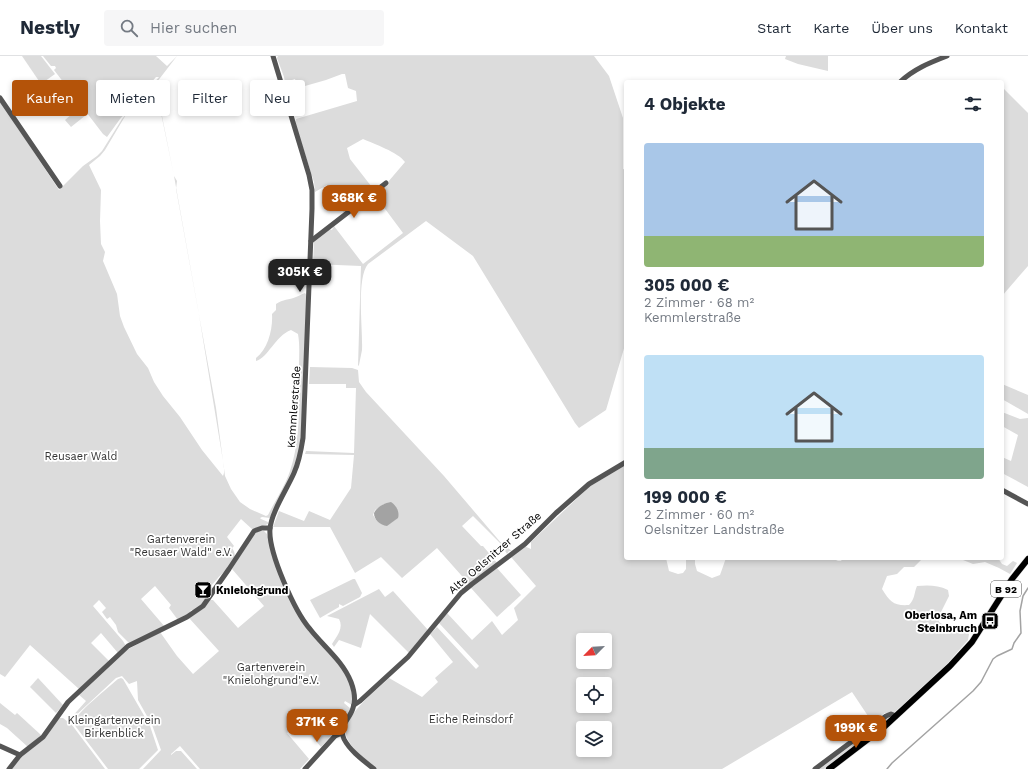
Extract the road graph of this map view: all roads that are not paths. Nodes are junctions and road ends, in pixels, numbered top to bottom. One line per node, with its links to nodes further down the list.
1 (273, 56): 7 (street, Kemmlerstraße)
2 (947, 56): 3 (street)
3 (902, 80)
4 (0, 98): 6 (street)
5 (386, 183): 7 (street)
6 (60, 186)
7 (310, 241): 11 (street, Kemmlerstraße)
8 (624, 463): 13 (street, Alte Oelsnitzer Straße)
9 (1004, 491): 10 (street)
10 (1028, 504)
11 (270, 528): 13 (street, Kemmlerstraße); 17 (street)
12 (1028, 559): 14 (main road, B 92)
13 (354, 705): 15 (street)
14 (896, 716): 21 (street); 22 (main road, B 92)
15 (342, 733): 19 (street); 20 (street)
16 (0, 746): 17 (street)
17 (20, 755): 18 (street)
18 (9, 769)
19 (305, 769)
20 (374, 769)
21 (815, 769)
22 (829, 769)

